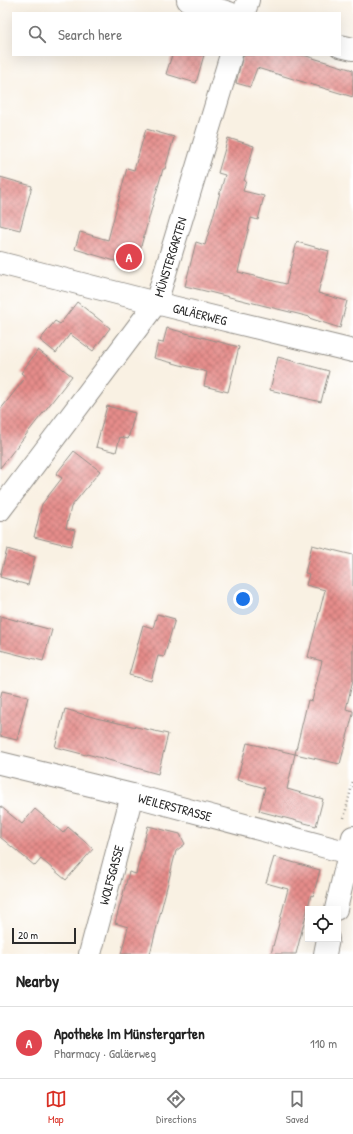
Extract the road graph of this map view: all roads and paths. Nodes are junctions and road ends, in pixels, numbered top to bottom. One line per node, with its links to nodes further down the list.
1 (188, 0): 3 (street)
2 (248, 0): 4 (street)
3 (226, 12)
4 (244, 12)
5 (341, 46): 6 (street)
6 (353, 49)
7 (232, 56): 9 (street, MÜNSTERGARTEN)
8 (0, 263): 9 (street, GALÄERWEG)
9 (156, 303): 10 (street, GALÄERWEG); 11 (street, MÜNSTERGARTEN)
10 (353, 351)
11 (0, 510)
12 (0, 763): 13 (street, WEILERSTRASSE)
13 (132, 795): 14 (street, WEILERSTRASSE); 17 (street, WOLFSGASSE)
14 (351, 845): 15 (street)
15 (337, 906)
16 (327, 942): 18 (street)
17 (90, 954)
18 (325, 954)

